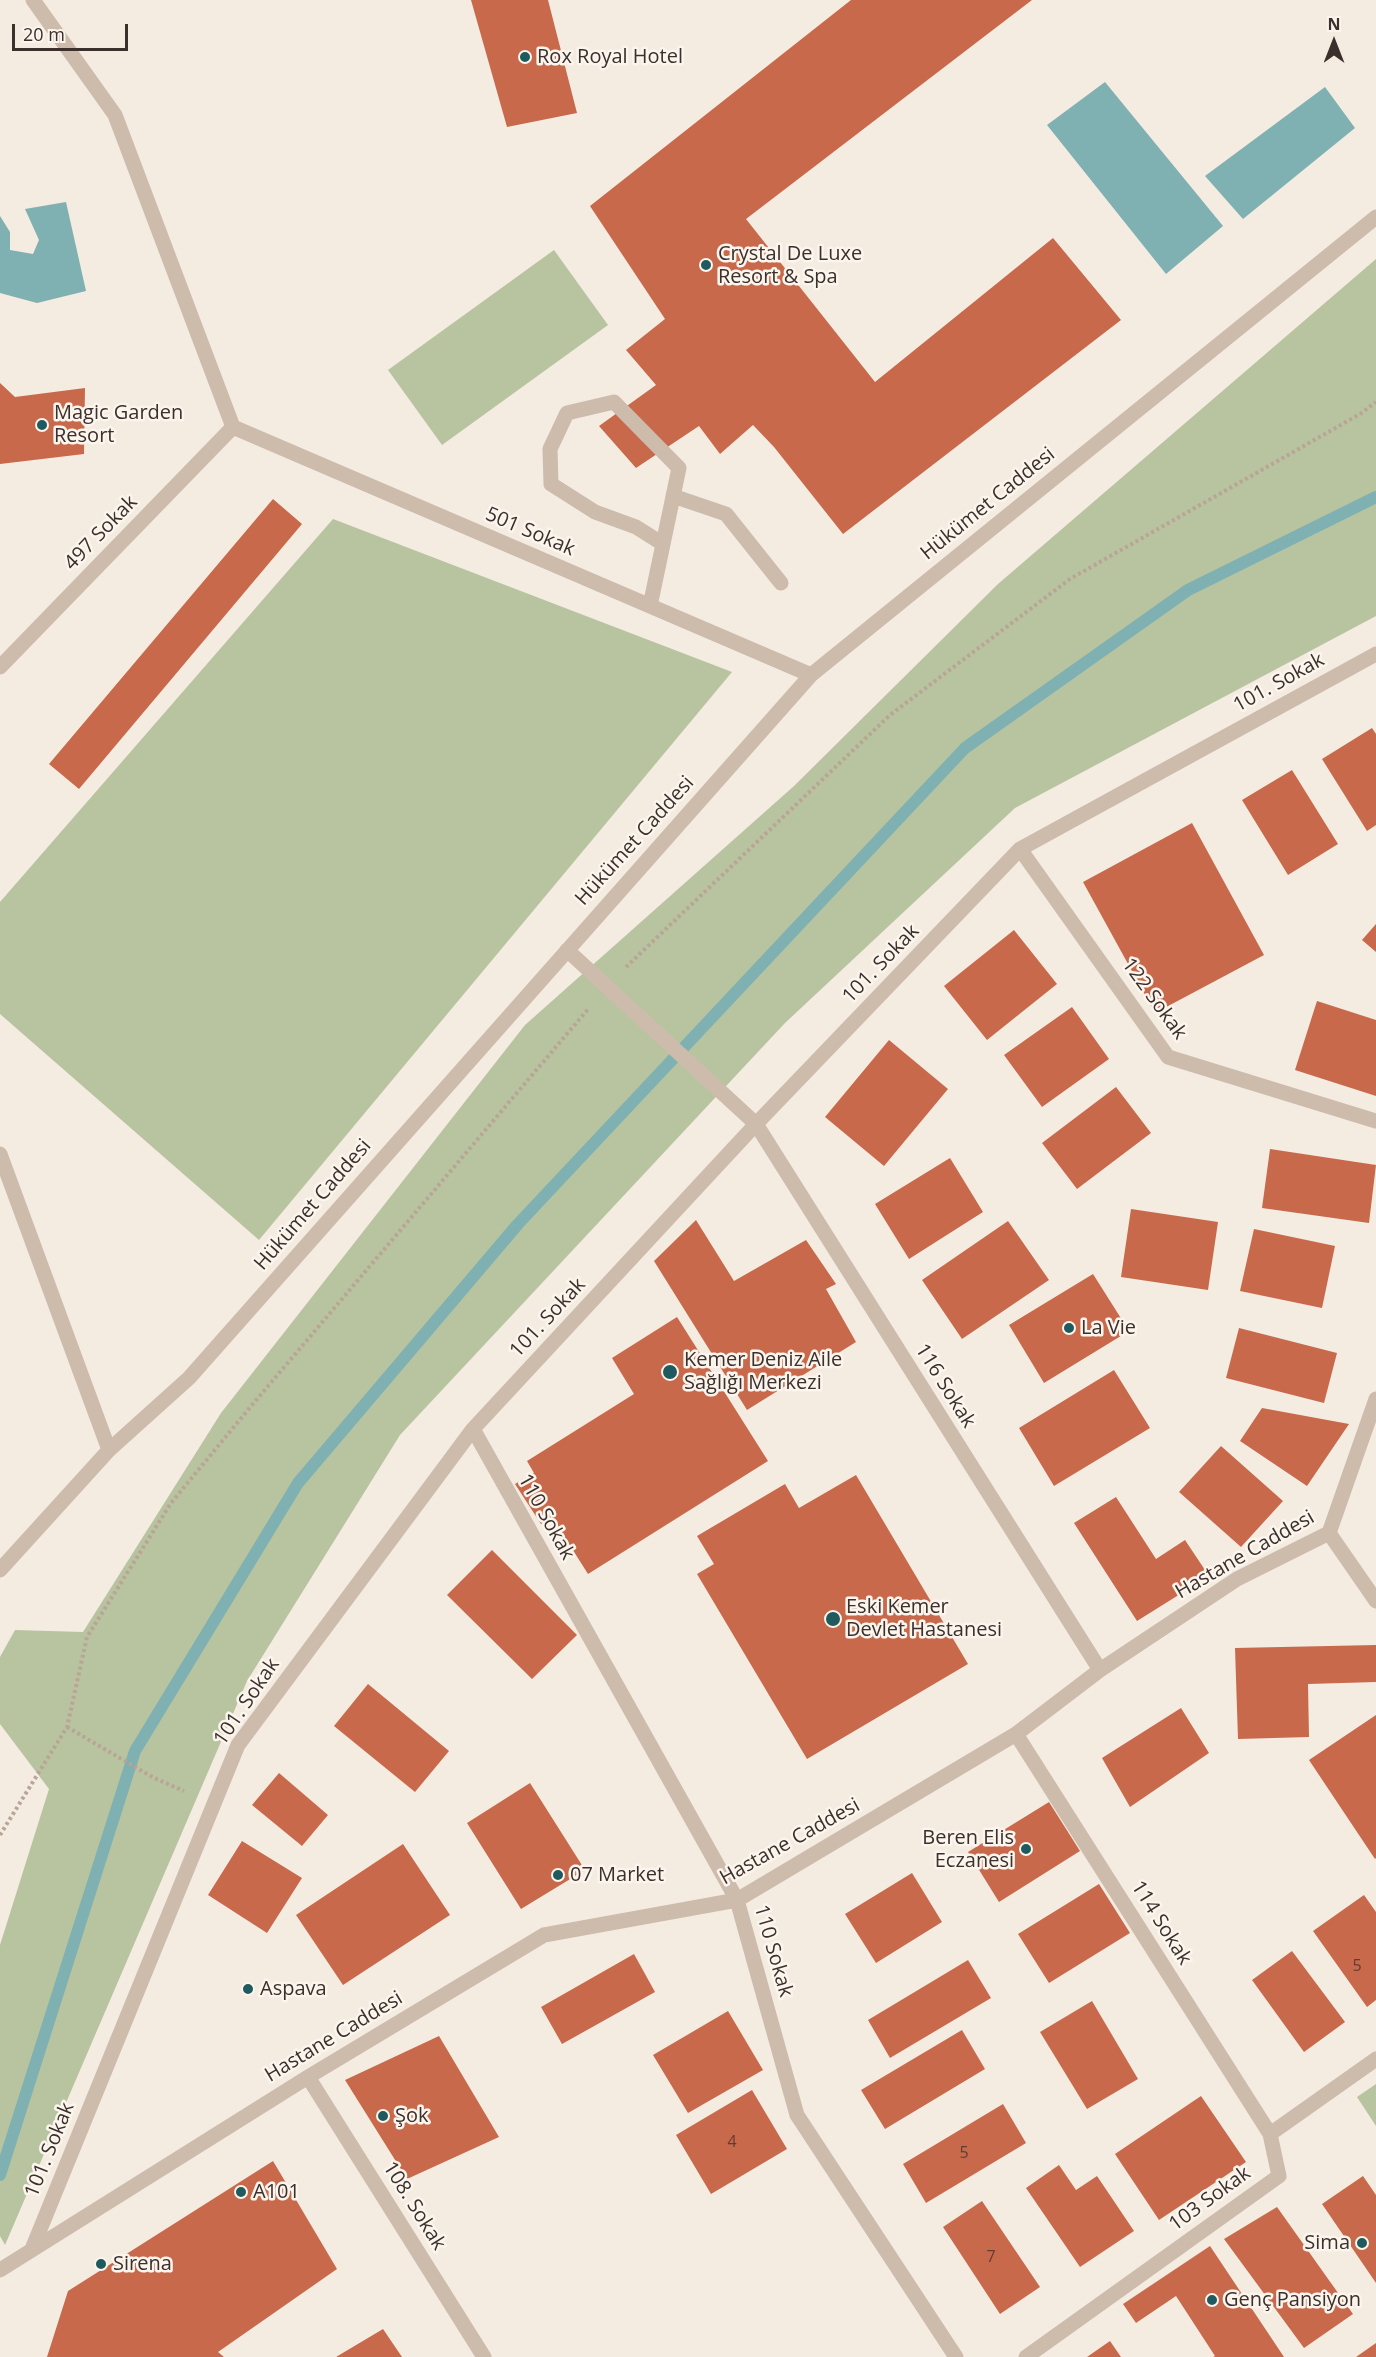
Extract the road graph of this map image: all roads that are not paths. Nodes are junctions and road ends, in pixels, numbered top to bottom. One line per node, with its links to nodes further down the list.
1 (33, 0): 3 (street)
2 (1376, 217): 10 (street, Hükümet Caddesi)
3 (233, 428): 7 (street, 501 Sokak); 9 (street, 497 Sokak)
4 (673, 496): 5 (street); 5 (street); 6 (street)
5 (663, 544): 7 (street)
6 (781, 583)
7 (650, 606): 10 (street, 501 Sokak)
8 (1376, 654): 11 (street, 101. Sokak)
9 (0, 667)
10 (811, 675): 12 (street, Hükümet Caddesi)
11 (1020, 849): 13 (street, 122 Sokak); 14 (street, 101. Sokak)
12 (567, 950): 14 (street, 116 Sokak); 18 (street, Hükümet Caddesi)
13 (1376, 1121)
14 (756, 1124): 17 (street, 101. Sokak); 22 (street, 116 Sokak)
15 (0, 1154): 18 (street)
16 (1376, 1399): 19 (street, Hastane Caddesi)
17 (473, 1429): 24 (street, 110 Sokak); 28 (street, 101. Sokak)
18 (109, 1450): 20 (street, Hükümet Caddesi)
19 (1329, 1533): 21 (street); 22 (street, Hastane Caddesi)
20 (0, 1570)
21 (1376, 1601)
22 (1100, 1670): 23 (street, Hastane Caddesi)
23 (1016, 1734): 24 (street, Hastane Caddesi); 27 (street, 114 Sokak)
24 (737, 1900): 26 (street, Hastane Caddesi); 31 (street, 110 Sokak)
25 (1376, 2059): 27 (street)
26 (308, 2077): 28 (street, Hastane Caddesi); 30 (street, 108. Sokak)
27 (1270, 2134): 32 (street, 103 Sokak)
28 (33, 2249): 29 (street, Hastane Caddesi)
29 (0, 2270)
30 (484, 2357)
31 (956, 2357)
32 (1026, 2357)

